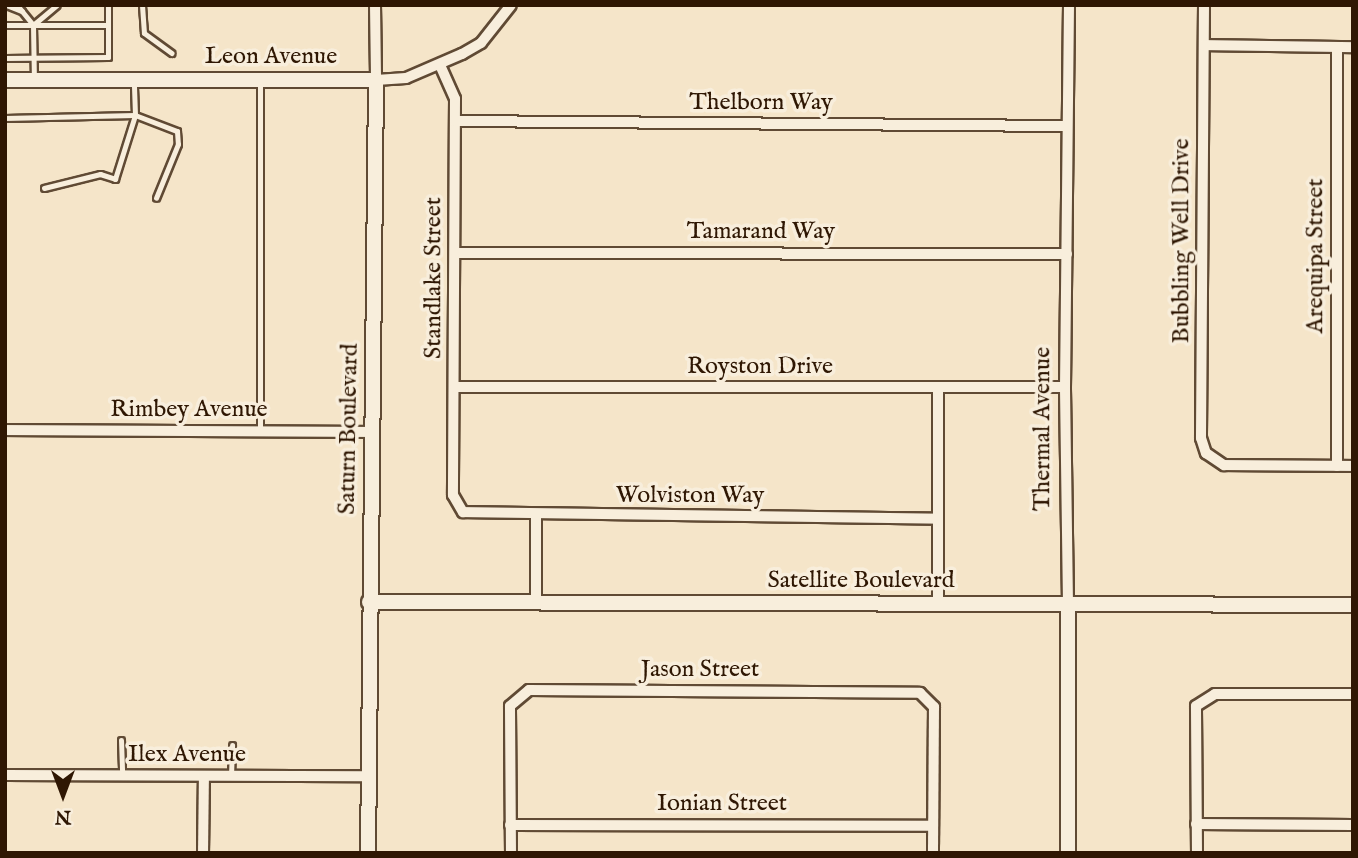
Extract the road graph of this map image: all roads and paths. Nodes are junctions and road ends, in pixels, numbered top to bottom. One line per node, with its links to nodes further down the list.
1 (6, 5): 11 (lane)
2 (17, 5): 11 (lane)
3 (57, 5): 10 (lane)
4 (108, 5): 14 (lane)
5 (142, 5): 18 (lane)
6 (375, 5): 26 (street, Saturn Boulevard)
7 (511, 5): 21 (street, Leon Avenue)
8 (1069, 5): 30 (street, Thermal Avenue)
9 (1204, 5): 15 (street, Bubbling Well Drive)
10 (51, 7): 13 (lane)
11 (25, 12): 13 (lane)
12 (5, 25): 13 (lane)
13 (33, 25): 14 (lane); 20 (lane)
14 (108, 25): 20 (lane)
15 (1204, 45): 16 (street); 41 (street, Bubbling Well Drive)
16 (1337, 47): 17 (street); 41 (street, Arequipa Street)
17 (1353, 47)
18 (172, 53)
19 (5, 58): 20 (lane)
20 (34, 58): 24 (lane)
21 (440, 65): 26 (street, Leon Avenue); 29 (street, Standlake Street)
22 (260, 78): 25 (street, Leon Avenue); 26 (street, Leon Avenue); 39 (lane)
23 (5, 80): 24 (street, Leon Avenue)
24 (34, 80): 25 (street, Leon Avenue)
25 (134, 80): 27 (lane)
26 (376, 80): 40 (street, Saturn Boulevard)
27 (135, 115): 28 (lane); 31 (lane); 32 (lane)
28 (5, 118)
29 (455, 121): 30 (street, Thelborn Way); 33 (street, Standlake Street)
30 (1067, 126): 34 (street, Thermal Avenue)
31 (44, 188)
32 (156, 198)
33 (456, 253): 34 (street, Tamarand Way); 35 (street, Standlake Street)
34 (1067, 254): 36 (street, Thermal Avenue)
35 (455, 387): 37 (street, Royston Drive); 43 (street, Standlake Street)
36 (1065, 387): 37 (street, Royston Drive); 49 (street, Thermal Avenue)
37 (938, 389): 45 (street)
38 (5, 430): 39 (street, Rimbey Avenue)
39 (260, 432): 40 (street, Rimbey Avenue)
40 (373, 432): 46 (street, Saturn Boulevard)
41 (1337, 466): 42 (street)
42 (1353, 466)
43 (453, 495): 44 (street, Wolviston Way)
44 (536, 517): 45 (street, Wolviston Way); 47 (street)
45 (938, 519): 48 (street)
46 (369, 602): 47 (street, Satellite Boulevard); 58 (street, Saturn Boulevard)
47 (536, 603): 48 (street, Satellite Boulevard)
48 (938, 604): 49 (street, Satellite Boulevard)
49 (1068, 604): 50 (street, Satellite Boulevard); 67 (street, Thermal Avenue)
50 (1353, 605)
51 (1353, 694): 59 (street)
52 (121, 740): 55 (lane)
53 (232, 745): 57 (lane)
54 (5, 775): 55 (street, Ilex Avenue)
55 (121, 776): 56 (street, Ilex Avenue)
56 (204, 776): 57 (street, Ilex Avenue); 63 (street)
57 (231, 776): 58 (street, Ilex Avenue)
58 (369, 776): 64 (street, Saturn Boulevard)
59 (1196, 824): 61 (street); 68 (street)
60 (510, 825): 62 (street, Ionian Street); 62 (street, Jason Street); 65 (street)
61 (1353, 825)
62 (933, 826): 66 (street)
63 (203, 853)
64 (368, 853)
65 (511, 853)
66 (933, 853)
67 (1068, 853)
68 (1197, 853)

